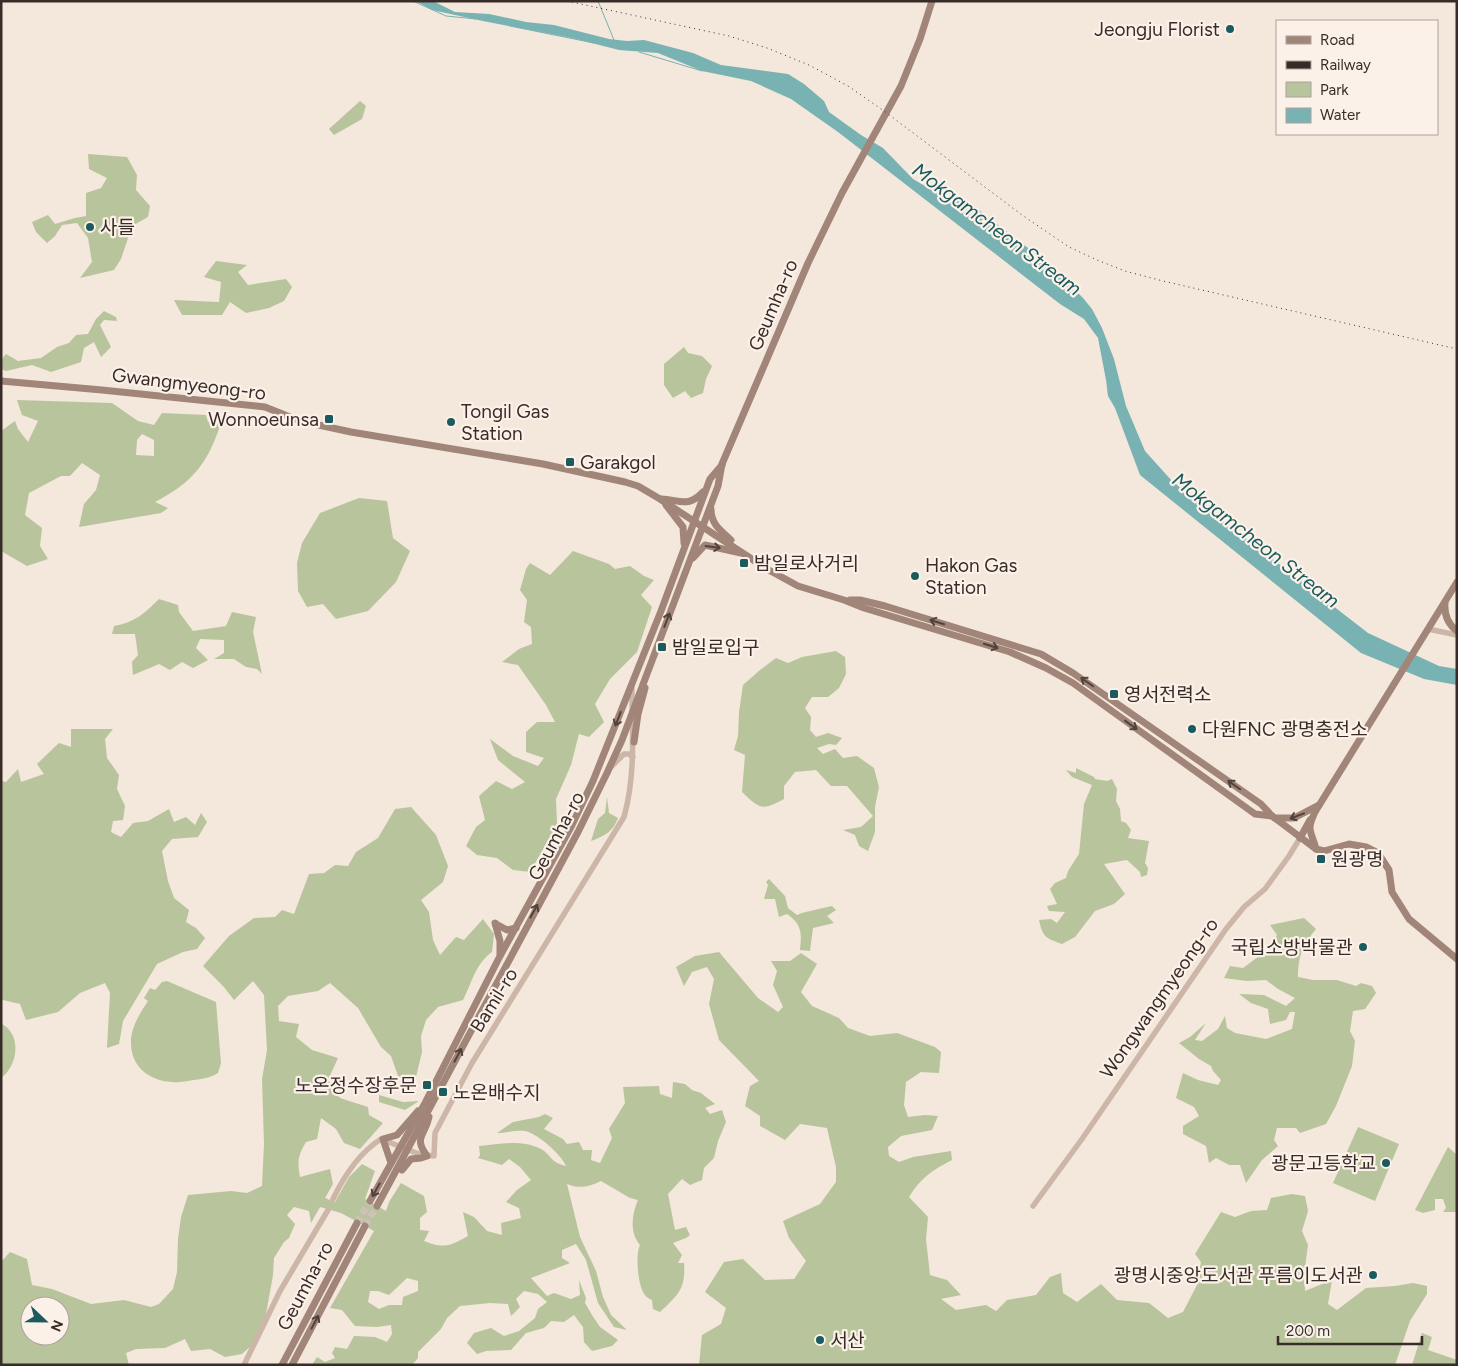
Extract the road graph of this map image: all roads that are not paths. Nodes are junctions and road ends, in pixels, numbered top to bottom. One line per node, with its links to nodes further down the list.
1 (932, 1): 3 (main road, Geumha-ro)
2 (1, 382): 5 (main road, Gwangmyeong-ro)
3 (722, 464): 4 (main road, Geumha-ro); 6 (main road, Geumha-ro)
4 (706, 488): 5 (main road); 7 (main road, Geumha-ro)
5 (660, 499): 7 (main road, Gwangmyeong-ro); 9 (main road)
6 (712, 503): 8 (main road, Geumha-ro); 10 (main road)
7 (694, 520): 8 (main road, Gwangmyeong-ro); 9 (main road, Geumha-ro)
8 (703, 526): 10 (main road, Gwangmyeong-ro); 11 (main road, Geumha-ro)
9 (684, 550): 19 (main road, Geumha-ro)
10 (746, 554): 11 (main road, one-way to 10); 13 (main road, Gwangmyeong-ro)
11 (688, 564): 18 (main road, Geumha-ro, one-way to 11)
12 (1457, 582): 14 (main road, Wongwangmyeong-ro)
13 (844, 600): 25 (main road, Gwangmyeong-ro, one-way to 25); 25 (main road, Gwangmyeong-ro, one-way to 13)
14 (1446, 600): 15 (main road, Wongwangmyeong-ro); 16 (main road)
15 (1428, 629): 17 (street); 24 (main road, Wongwangmyeong-ro)
16 (1457, 631)
17 (1457, 635)
18 (650, 665): 20 (main road, Geumha-ro); 21 (main road)
19 (632, 682): 20 (street, Bamil-ro); 28 (main road, Geumha-ro, one-way to 28)
20 (632, 713): 21 (street, Bamil-ro); 23 (main road, Geumha-ro)
21 (634, 742): 22 (street, Bamil-ro)
22 (633, 757): 23 (street); 35 (street, Bamil-ro)
23 (607, 773): 31 (main road, Geumha-ro, one-way to 23)
24 (1317, 808): 25 (main road, one-way to 25); 26 (main road, Wongwangmyeong-ro); 27 (main road)
25 (1273, 817): 26 (main road, Gwangmyeong-ro)
26 (1300, 838): 27 (main road, Gwangmyeong-ro); 41 (street, Wongwangmyeong-ro)
27 (1316, 849): 30 (main road)
28 (516, 928): 29 (main road, Geumha-ro); 29 (main road)
29 (500, 956): 31 (main road, Geumha-ro)
30 (1457, 958)
31 (427, 1106): 32 (main road); 33 (main road, Geumha-ro); 34 (main road, Geumha-ro); 35 (main road)
32 (382, 1139): 33 (street); 36 (main road); 38 (street)
33 (401, 1146): 34 (street); 36 (main road, Geumha-ro)
34 (409, 1149): 35 (street); 37 (main road, Geumha-ro)
35 (427, 1156): 37 (main road)
36 (391, 1163): 39 (main road, Geumha-ro, one-way to 39)
37 (388, 1186): 40 (main road, Geumha-ro)
38 (332, 1199)
39 (370, 1201)
40 (377, 1206)
41 (1033, 1206)
42 (328, 1210): 45 (street)
43 (358, 1223): 46 (main road, Geumha-ro)
44 (365, 1226): 47 (main road, Geumha-ro, one-way to 44)
45 (244, 1365)
46 (282, 1365)
47 (292, 1365)

